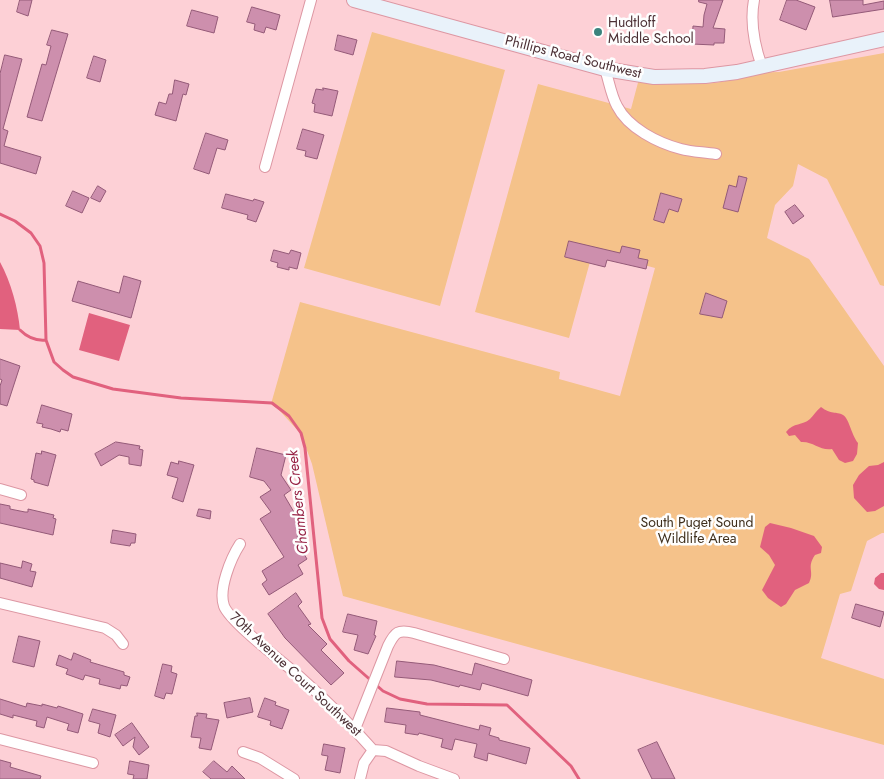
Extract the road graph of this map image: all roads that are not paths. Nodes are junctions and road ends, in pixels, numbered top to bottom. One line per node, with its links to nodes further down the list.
1 (311, 0): 8 (street)
2 (354, 0): 6 (street, Phillips Road Southwest)
3 (754, 0): 5 (street)
4 (884, 39): 5 (street, Phillips Road Southwest)
5 (762, 67): 6 (street, Phillips Road Southwest)
6 (605, 69): 7 (street)
7 (716, 154)
8 (265, 167)
9 (0, 489): 10 (street)
10 (21, 495)
11 (240, 544): 15 (street, 70th Avenue Court Southwest)
12 (0, 603): 13 (street)
13 (123, 644)
14 (504, 659): 15 (street)
15 (355, 729): 17 (street, 70th Avenue Court Southwest)
16 (0, 738): 19 (street)
17 (373, 750): 21 (street); 22 (street)
18 (243, 752): 20 (street)
19 (93, 763)
20 (294, 779)
21 (360, 779)
22 (454, 779)

